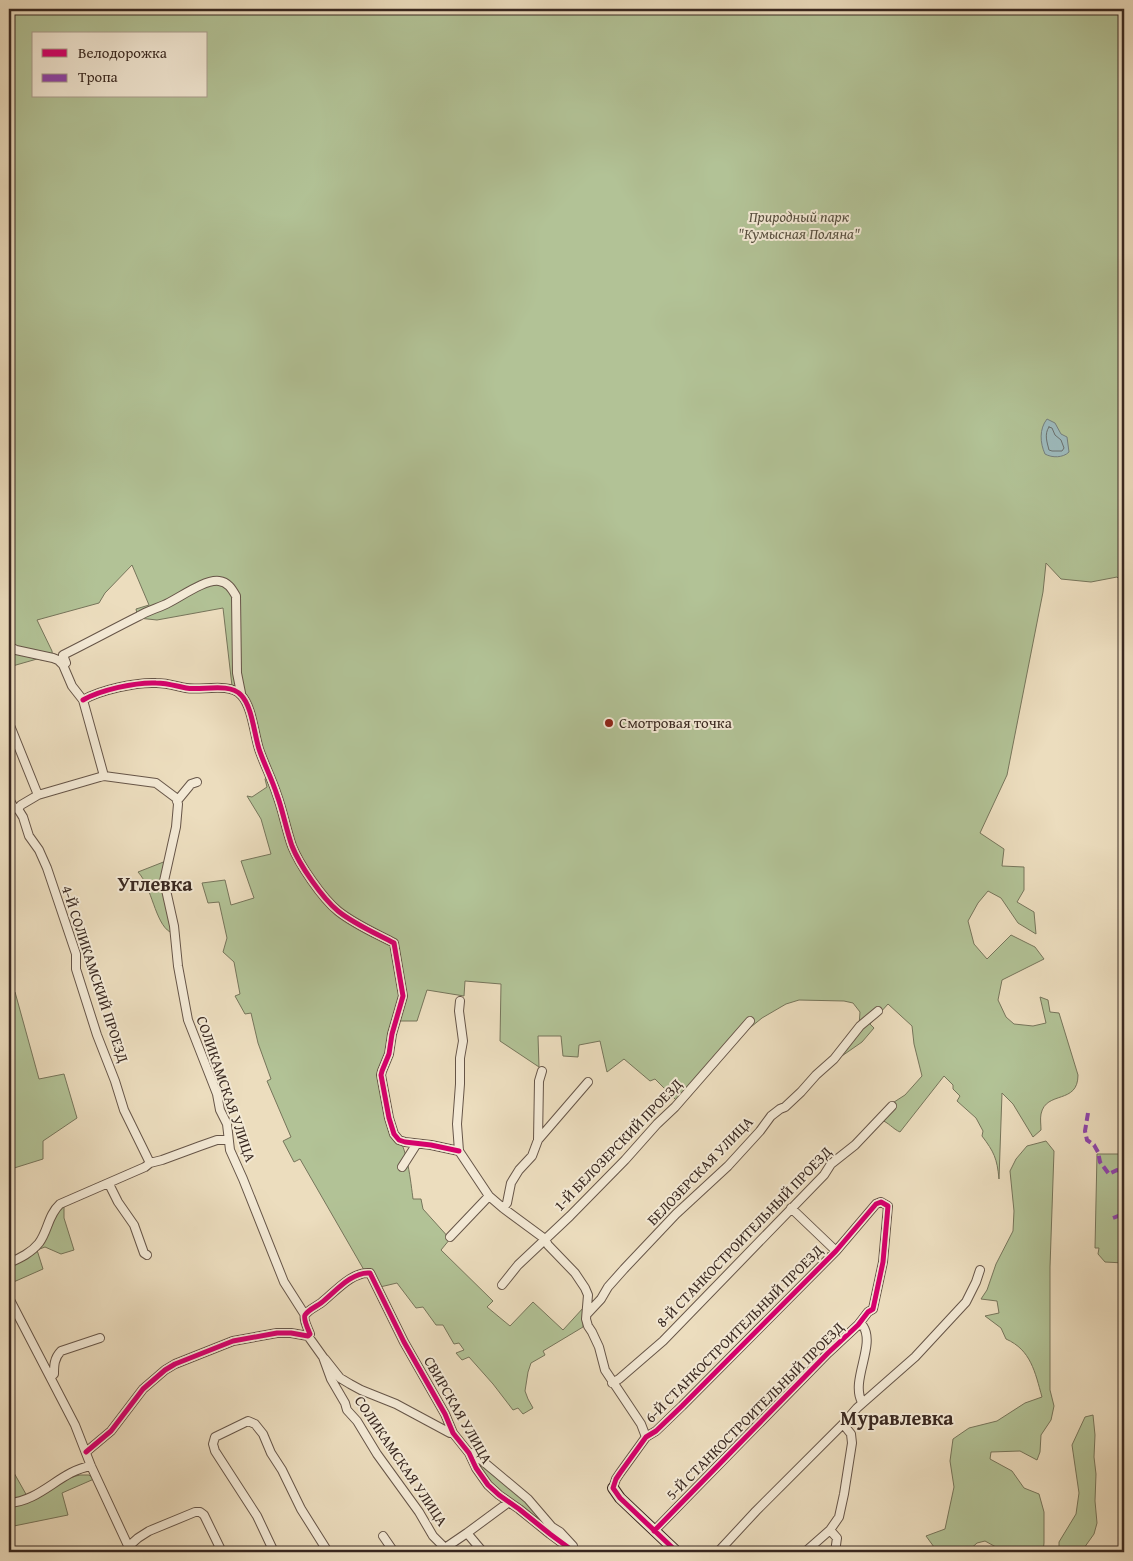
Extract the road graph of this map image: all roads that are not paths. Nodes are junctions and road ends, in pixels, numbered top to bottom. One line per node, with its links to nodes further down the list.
1 (9, 646): 2 (street)
2 (63, 665): 3 (street); 4 (street)
3 (241, 694): 4 (street); 20 (street)
4 (83, 700): 6 (street)
5 (9, 723): 8 (street)
6 (104, 776): 8 (street); 10 (street)
7 (197, 782): 10 (street)
8 (38, 795): 11 (street)
9 (9, 799): 11 (street, 4-Й СОЛИКАМСКИЙ ПРОЕЗД)
10 (177, 800): 18 (street, СОЛИКАМСКАЯ УЛИЦА)
11 (18, 809): 22 (street, 4-Й СОЛИКАМСКИЙ ПРОЕЗД)
12 (460, 1001): 21 (street)
13 (878, 1011): 37 (street, БЕЛОЗЕРСКАЯ УЛИЦА)
14 (750, 1021): 29 (street, 1-Й БЕЛОЗЕРСКИЙ ПРОЕЗД)
15 (542, 1071): 19 (street)
16 (588, 1082): 19 (street)
17 (892, 1106): 27 (street, 8-Й СТАНКОСТРОИТЕЛЬНЫЙ ПРОЕЗД)
18 (228, 1140): 22 (street); 38 (street, СОЛИКАМСКАЯ УЛИЦА)
19 (538, 1140): 26 (street)
20 (416, 1144): 21 (street); 23 (street)
21 (459, 1151): 25 (street)
22 (150, 1163): 24 (street)
23 (402, 1168)
24 (109, 1184): 31 (street); 32 (street)
25 (489, 1196): 26 (street); 28 (street)
26 (504, 1208): 29 (street)
27 (790, 1208): 30 (street); 44 (street, 8-Й СТАНКОСТРОИТЕЛЬНЫЙ ПРОЕЗД)
28 (450, 1237)
29 (545, 1239): 34 (street, 1-Й БЕЛОЗЕРСКИЙ ПРОЕЗД); 37 (street)
30 (836, 1251): 36 (street, 6-Й СТАНКОСТРОИТЕЛЬНЫЙ ПРОЕЗД); 48 (street, 6-Й СТАНКОСТРОИТЕЛЬНЫЙ ПРОЕЗД)
31 (147, 1255)
32 (9, 1263)
33 (980, 1270): 45 (street)
34 (502, 1285)
35 (9, 1298): 43 (street)
36 (873, 1309): 39 (street, 5-Й СТАНКОСТРОИТЕЛЬНЫЙ ПРОЕЗД)
37 (587, 1314): 44 (street)
38 (305, 1315): 40 (street); 47 (street, СВИРСКАЯ УЛИЦА)
39 (858, 1325): 45 (street); 56 (street, 5-Й СТАНКОСТРОИТЕЛЬНЫЙ ПРОЕЗД)
40 (308, 1336): 42 (street, СОЛИКАМСКАЯ УЛИЦА); 49 (street)
41 (100, 1338): 43 (street)
42 (323, 1357): 47 (street); 60 (street, СОЛИКАМСКАЯ УЛИЦА)
43 (50, 1377): 49 (street)
44 (612, 1383): 48 (street)
45 (862, 1402): 46 (street)
46 (844, 1424): 55 (street); 68 (street)
47 (453, 1433): 50 (street, СВИРСКАЯ УЛИЦА)
48 (646, 1437): 52 (street, 6-Й СТАНКОСТРОИТЕЛЬНЫЙ ПРОЕЗД)
49 (86, 1452): 51 (street)
50 (470, 1453): 53 (street, СВИРСКАЯ УЛИЦА); 66 (street, СВИРСКАЯ УЛИЦА)
51 (91, 1466): 54 (street); 59 (street)
52 (613, 1488): 56 (street)
53 (509, 1502): 57 (street); 66 (street, СВИРСКАЯ УЛИЦА)
54 (9, 1503)
55 (830, 1530): 69 (street); 70 (street)
56 (654, 1531): 67 (street)
57 (467, 1533): 60 (street); 65 (street)
58 (383, 1536): 64 (street)
59 (130, 1549): 61 (street)
60 (442, 1550)
61 (222, 1552)
62 (274, 1552): 63 (street)
63 (328, 1552)
64 (394, 1552)
65 (483, 1552)
66 (578, 1552)
67 (677, 1552)
68 (718, 1552)
69 (805, 1552)
70 (835, 1552)

